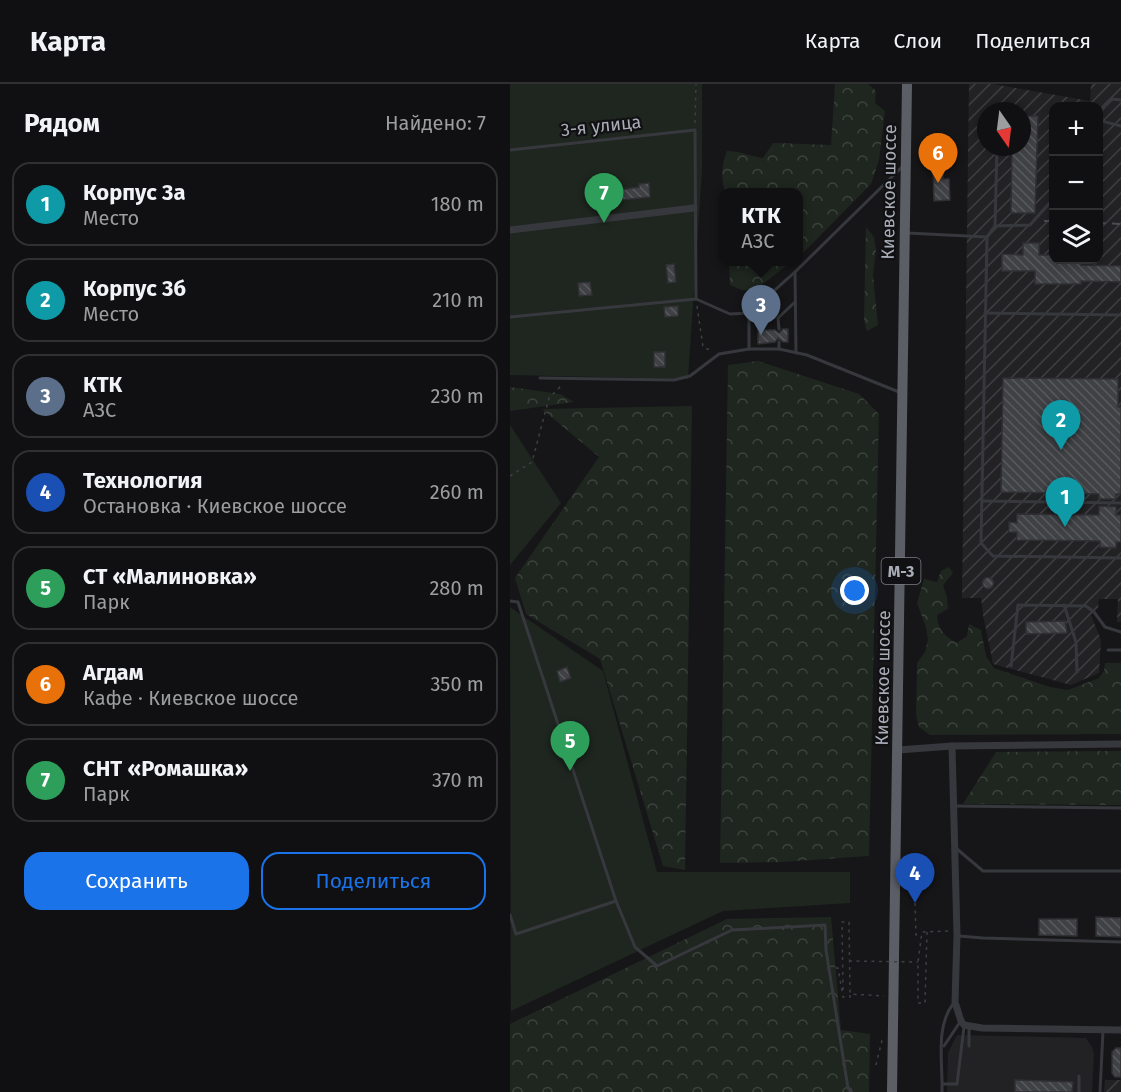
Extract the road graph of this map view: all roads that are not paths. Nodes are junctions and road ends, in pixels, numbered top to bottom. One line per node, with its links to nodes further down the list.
1 (907, 84): 8 (highway, Киевское шоссе / М-3)
2 (1121, 100): 3 (lane)
3 (1103, 109)
4 (1103, 121): 5 (lane)
5 (1121, 126)
6 (510, 150): 10 (lane, 3-я улица)
7 (997, 156): 11 (lane)
8 (906, 163): 13 (highway, Киевское шоссе / М-3); 15 (lane)
9 (1049, 204): 11 (lane)
10 (694, 208): 12 (street); 18 (lane)
11 (996, 226): 14 (lane)
12 (510, 230)
13 (905, 233): 14 (lane); 30 (highway, Киевское шоссе / М-3)
14 (987, 237): 21 (lane)
15 (803, 264)
16 (801, 266): 17 (lane)
17 (795, 272): 19 (lane); 20 (lane)
18 (696, 299): 20 (lane); 23 (lane)
19 (795, 302): 24 (lane); 28 (lane)
20 (749, 313): 26 (lane)
21 (985, 314): 22 (lane); 31 (lane)
22 (1121, 315)
23 (510, 316)
24 (779, 330)
25 (779, 342): 27 (lane)
26 (749, 349): 27 (lane); 29 (lane)
27 (779, 349): 28 (lane)
28 (795, 353): 30 (lane)
29 (540, 378)
30 (902, 393): 43 (highway, Киевское шоссе / М-3)
31 (982, 501): 32 (lane); 33 (lane)
32 (1121, 503)
33 (1121, 558)
34 (510, 601): 48 (lane)
35 (1064, 606): 36 (lane); 39 (lane); 40 (lane)
36 (1121, 632)
37 (1108, 650): 38 (lane)
38 (1121, 651)
39 (1011, 666)
40 (1077, 672)
41 (1121, 744): 42 (street)
42 (952, 746): 43 (street); 44 (street)
43 (898, 750): 61 (highway, Киевское шоссе / М-3)
44 (953, 806): 45 (lane); 46 (street)
45 (1121, 808)
46 (953, 846): 47 (lane); 50 (street)
47 (1121, 871)
48 (616, 901): 49 (lane); 60 (lane)
49 (510, 915)
50 (957, 933): 51 (lane); 52 (street)
51 (1121, 942)
52 (955, 1002): 53 (street); 57 (lane)
53 (965, 1024): 54 (street); 56 (lane); 57 (lane); 59 (lane)
54 (1103, 1029): 55 (street); 64 (lane)
55 (1121, 1030)
56 (969, 1046)
57 (943, 1047): 59 (lane)
58 (1079, 1076): 63 (lane)
59 (943, 1084): 62 (lane)
60 (851, 1092)
61 (892, 1092)
62 (942, 1092)
63 (1079, 1092)
64 (1100, 1092)

